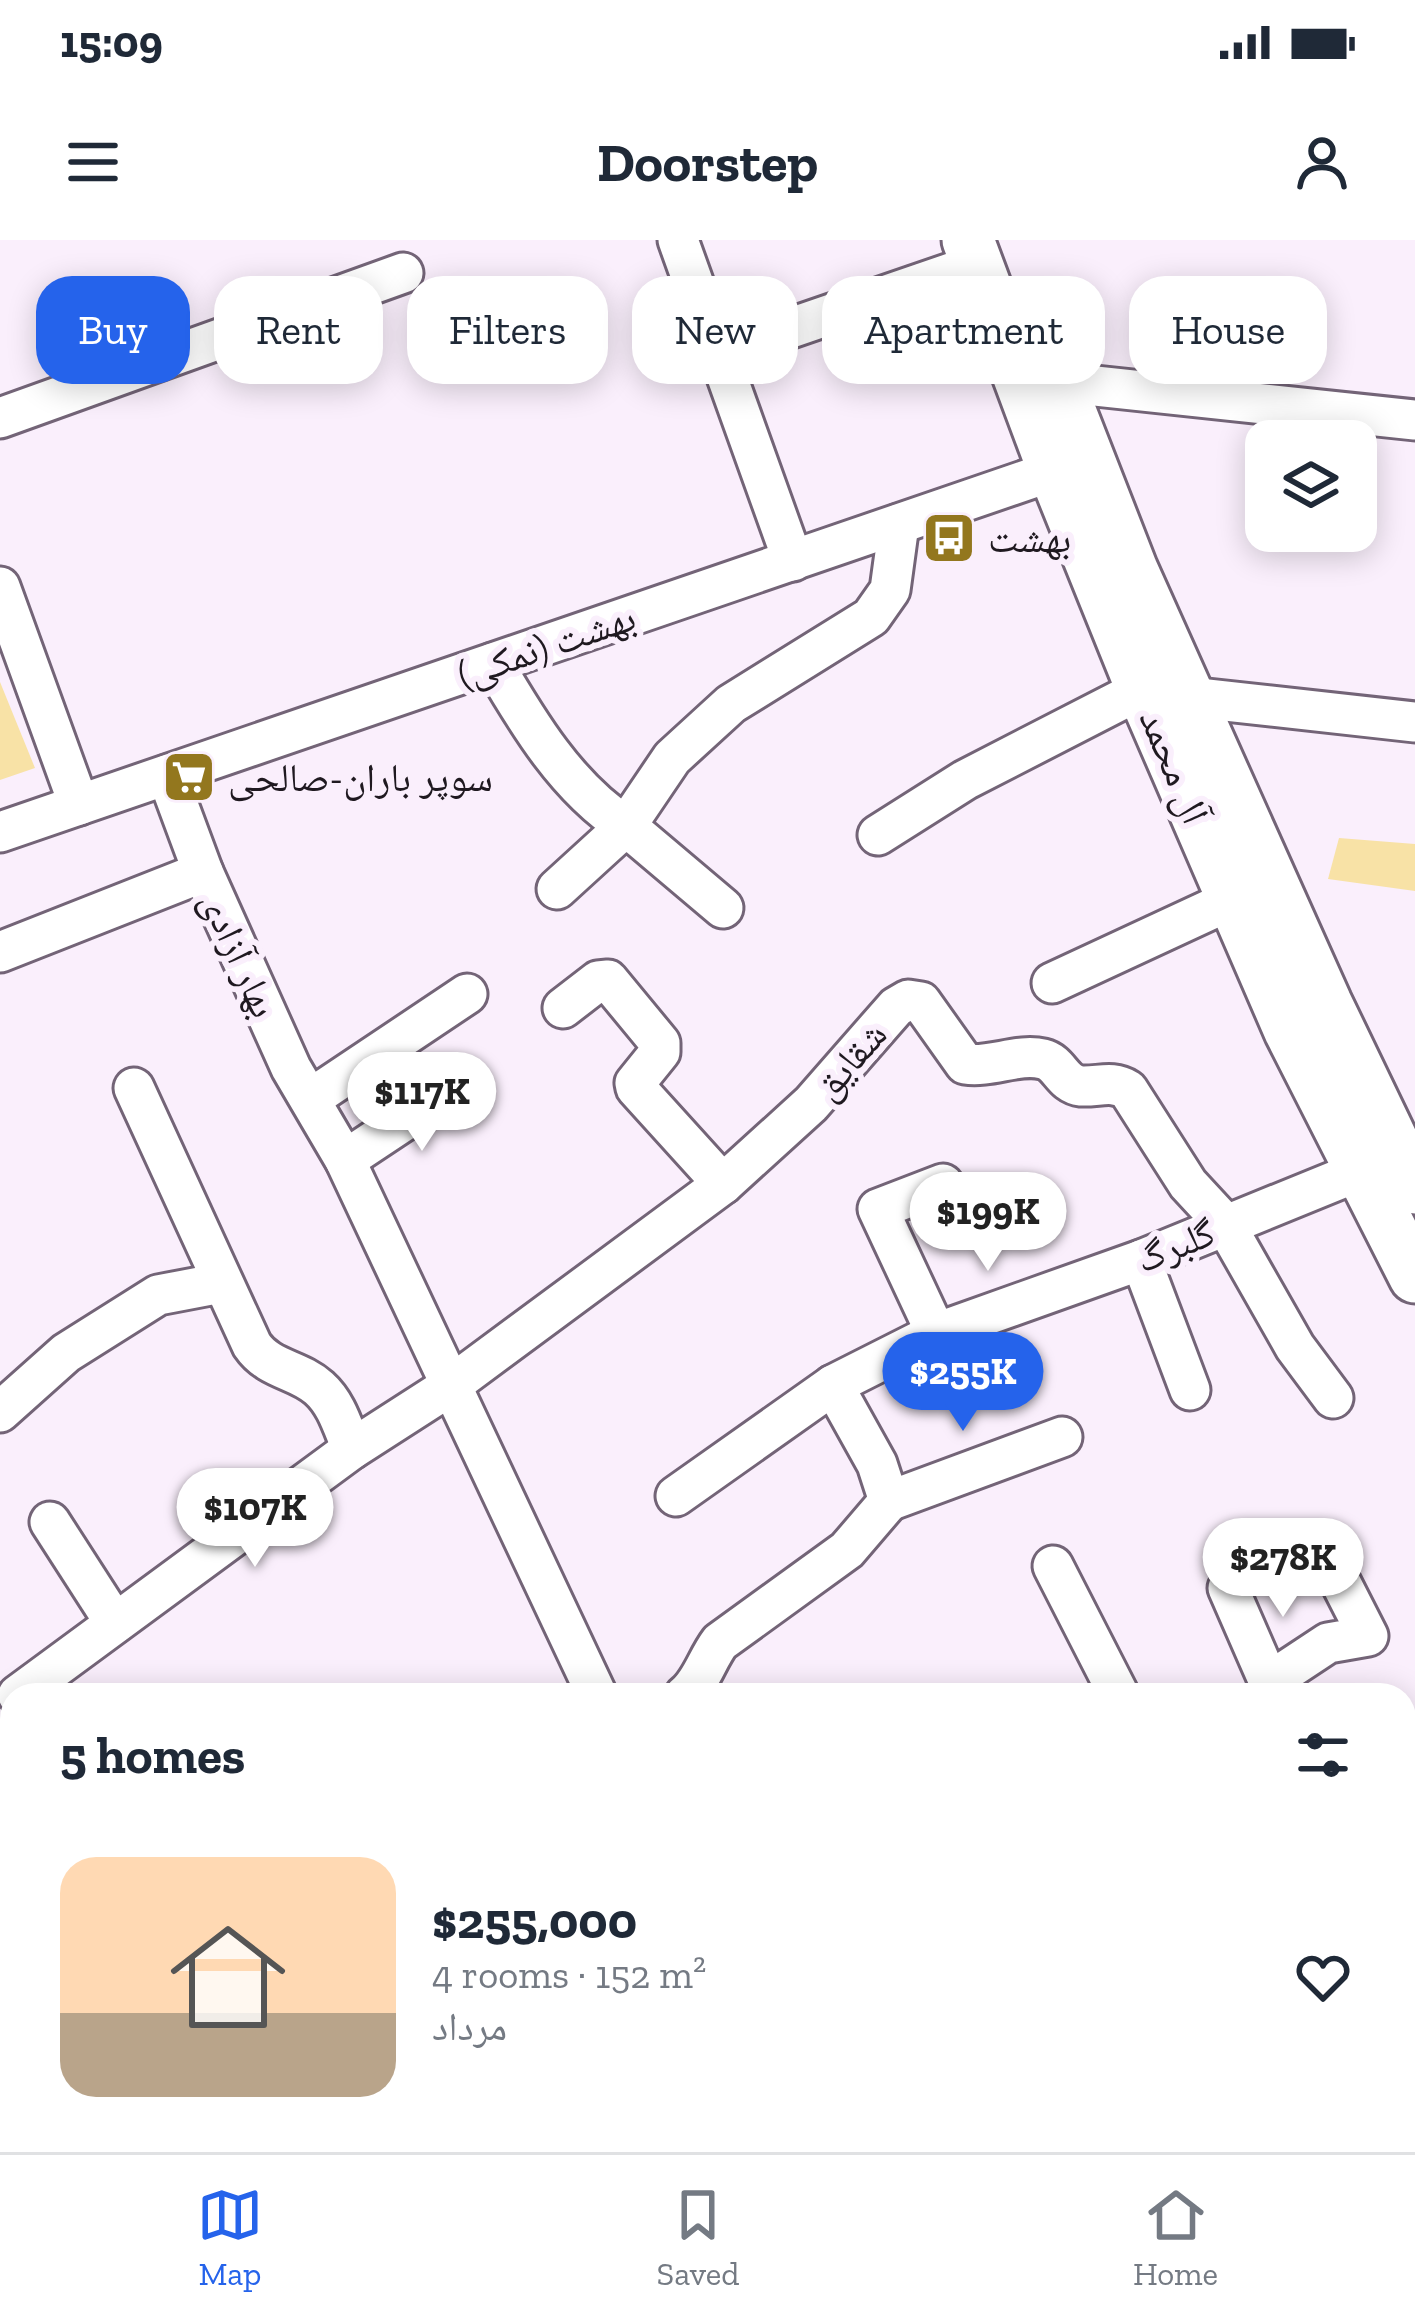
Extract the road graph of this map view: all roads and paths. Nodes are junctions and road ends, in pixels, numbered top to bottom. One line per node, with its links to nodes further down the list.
1 (678, 240): 4 (street)
2 (983, 248): 5 (main road, آل محمد); 6 (street); 12 (main road, آل محمد)
3 (403, 273): 10 (street)
4 (691, 276)
5 (999, 276)
6 (798, 321)
7 (729, 384): 14 (street)
8 (1058, 384): 12 (main road, آل محمد)
9 (1077, 384): 11 (street)
10 (0, 418)
11 (1415, 420)
12 (1072, 465): 13 (street, بهشت (نمکی)); 17 (main road, آل محمد)
13 (898, 524): 14 (street, بهشت (نمکی)); 21 (street)
14 (793, 561): 16 (street, بهشت (نمکی))
15 (0, 586): 20 (street)
16 (493, 663): 19 (street, بهشت (نمکی)); 21 (street)
17 (1166, 693): 18 (street); 23 (street); 26 (main road, آل محمد); 35 (main road, آل محمد)
18 (1415, 722)
19 (167, 775): 20 (street, بهشت (نمکی)); 24 (street, بهار آزادی)
20 (79, 805): 22 (street, بهشت (نمکی))
21 (626, 826): 25 (street); 27 (street)
22 (0, 832)
23 (878, 835)
24 (203, 872): 28 (street); 34 (street, بهار آزادی)
25 (557, 889)
26 (1233, 899): 29 (street); 37 (main road, آل محمد)
27 (723, 908)
28 (0, 952)
29 (1052, 983)
30 (467, 994): 34 (street)
31 (563, 1008): 38 (street)
32 (458, 1085): 36 (street)
33 (134, 1088): 44 (street)
34 (310, 1099): 36 (street, بهار آزادی)
35 (1396, 1109): 40 (main road, آل محمد)
36 (345, 1160): 47 (street, بهار آزادی)
37 (1362, 1170): 41 (street, گلبرگ); 43 (main road, آل محمد)
38 (723, 1184): 41 (street, شقایق); 47 (street, شقایق)
39 (943, 1184): 45 (street)
40 (1415, 1188)
41 (1226, 1224): 42 (street, گلبرگ); 49 (street)
42 (1141, 1260): 45 (street, گلبرگ); 48 (street)
43 (1415, 1277)
44 (221, 1283): 50 (street); 52 (street)
45 (936, 1333): 46 (street, گلبرگ)
46 (833, 1385): 53 (street, گلبرگ); 54 (street)
47 (450, 1386): 52 (street, شقایق); 61 (street, بهار آزادی)
48 (1190, 1390)
49 (1333, 1398)
50 (0, 1412)
51 (1063, 1437): 54 (street)
52 (352, 1450): 59 (street, شقایق)
53 (676, 1496)
54 (889, 1501): 62 (street)
55 (50, 1522): 59 (street)
56 (1054, 1566): 63 (street)
57 (1341, 1583): 65 (street)
58 (1228, 1588): 64 (street)
59 (115, 1623): 60 (street, شقایق)
60 (31, 1683)
61 (591, 1683)
62 (697, 1683)
63 (1113, 1683)
64 (1270, 1683)
65 (1280, 1683)

